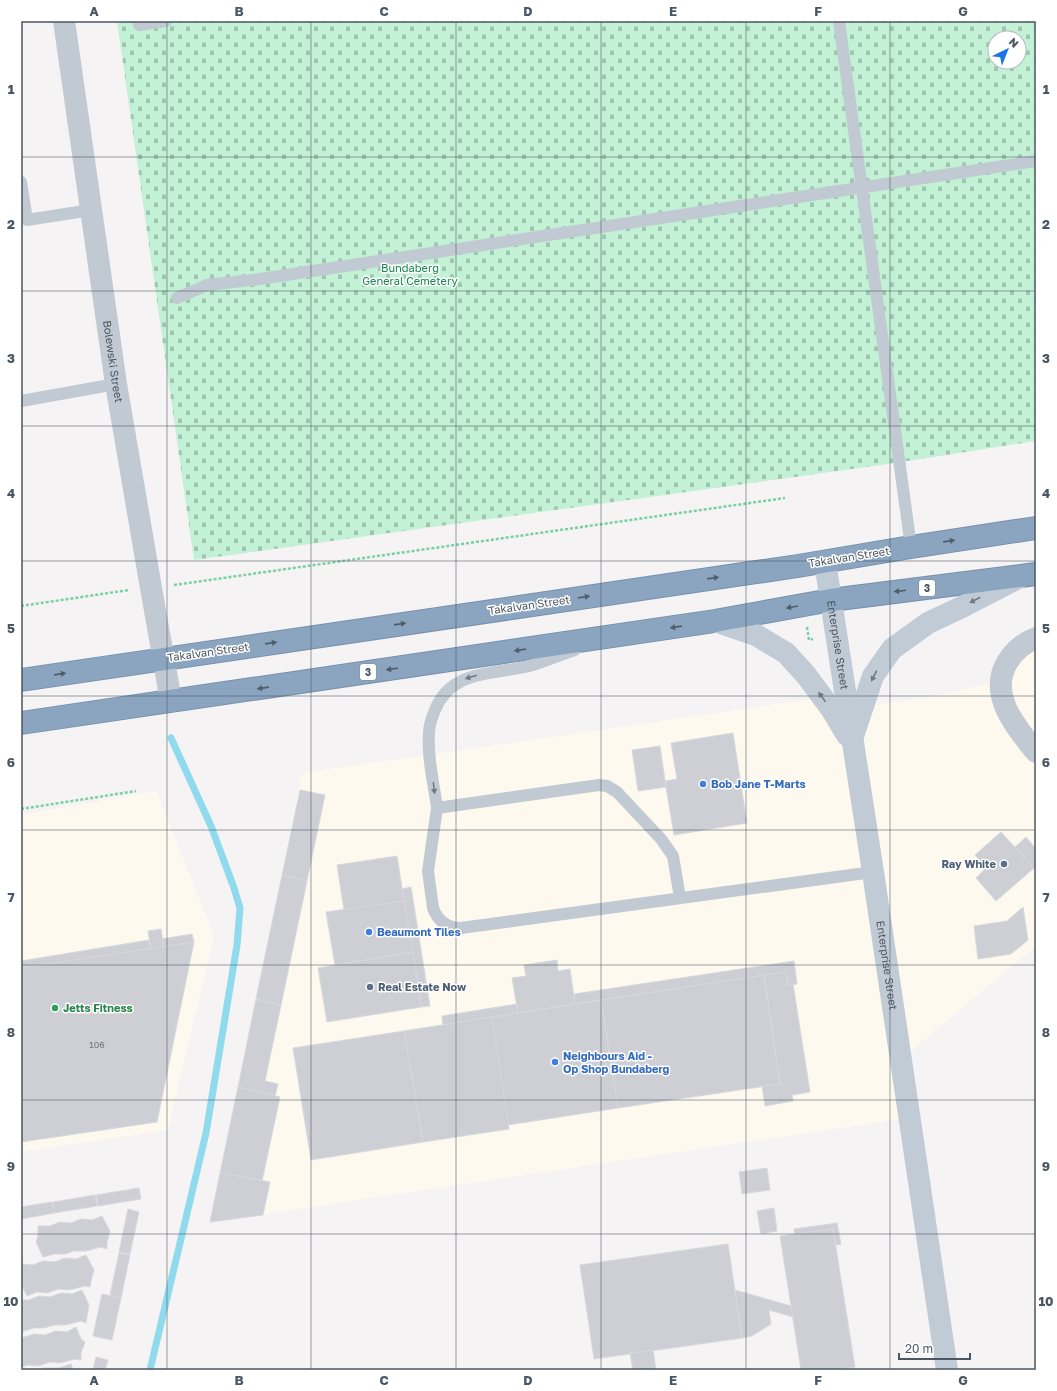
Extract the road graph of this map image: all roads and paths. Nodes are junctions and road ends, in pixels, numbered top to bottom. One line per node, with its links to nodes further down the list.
1 (64, 21): 8 (street, Bolewski Street)
2 (166, 21): 4 (lane)
3 (839, 21): 7 (lane)
4 (139, 25)
5 (1036, 161): 7 (lane)
6 (21, 182): 8 (lane)
7 (862, 187): 9 (lane); 14 (lane)
8 (91, 210): 10 (street, Bolewski Street)
9 (177, 298)
10 (116, 384): 11 (lane); 17 (street, Bolewski Street)
11 (21, 401)
12 (785, 498): 17 (path)
13 (1036, 528): 14 (highway, Takalvan Street, one-way to 13)
14 (911, 547): 15 (highway, Takalvan Street)
15 (825, 562): 18 (street, Enterprise Street); 25 (highway, Takalvan Street, one-way to 15)
16 (1029, 575): 18 (highway, 3, one-way to 18); 29 (street, one-way to 29)
17 (151, 588): 19 (path); 25 (street, Bolewski Street)
18 (831, 600): 20 (highway, 3, one-way to 20); 29 (street, Enterprise Street)
19 (21, 606)
20 (715, 621): 22 (highway, 3, one-way to 22); 29 (street, one-way to 20)
21 (807, 625): 24 (path)
22 (615, 636): 27 (highway, 3, one-way to 27); 32 (lane, one-way to 32)
23 (1036, 638): 30 (street)
24 (815, 639)
25 (163, 658): 26 (highway, Takalvan Street, one-way to 25); 27 (street, Bolewski Street)
26 (21, 680)
27 (172, 701): 28 (highway, 3)
28 (21, 723)
29 (851, 741): 34 (street, Enterprise Street)
30 (1036, 752)
31 (136, 791): 33 (path)
32 (437, 808): 35 (lane); 35 (lane)
33 (21, 809)
34 (873, 872): 35 (lane); 36 (street, Enterprise Street)
35 (680, 898)
36 (947, 1370)

